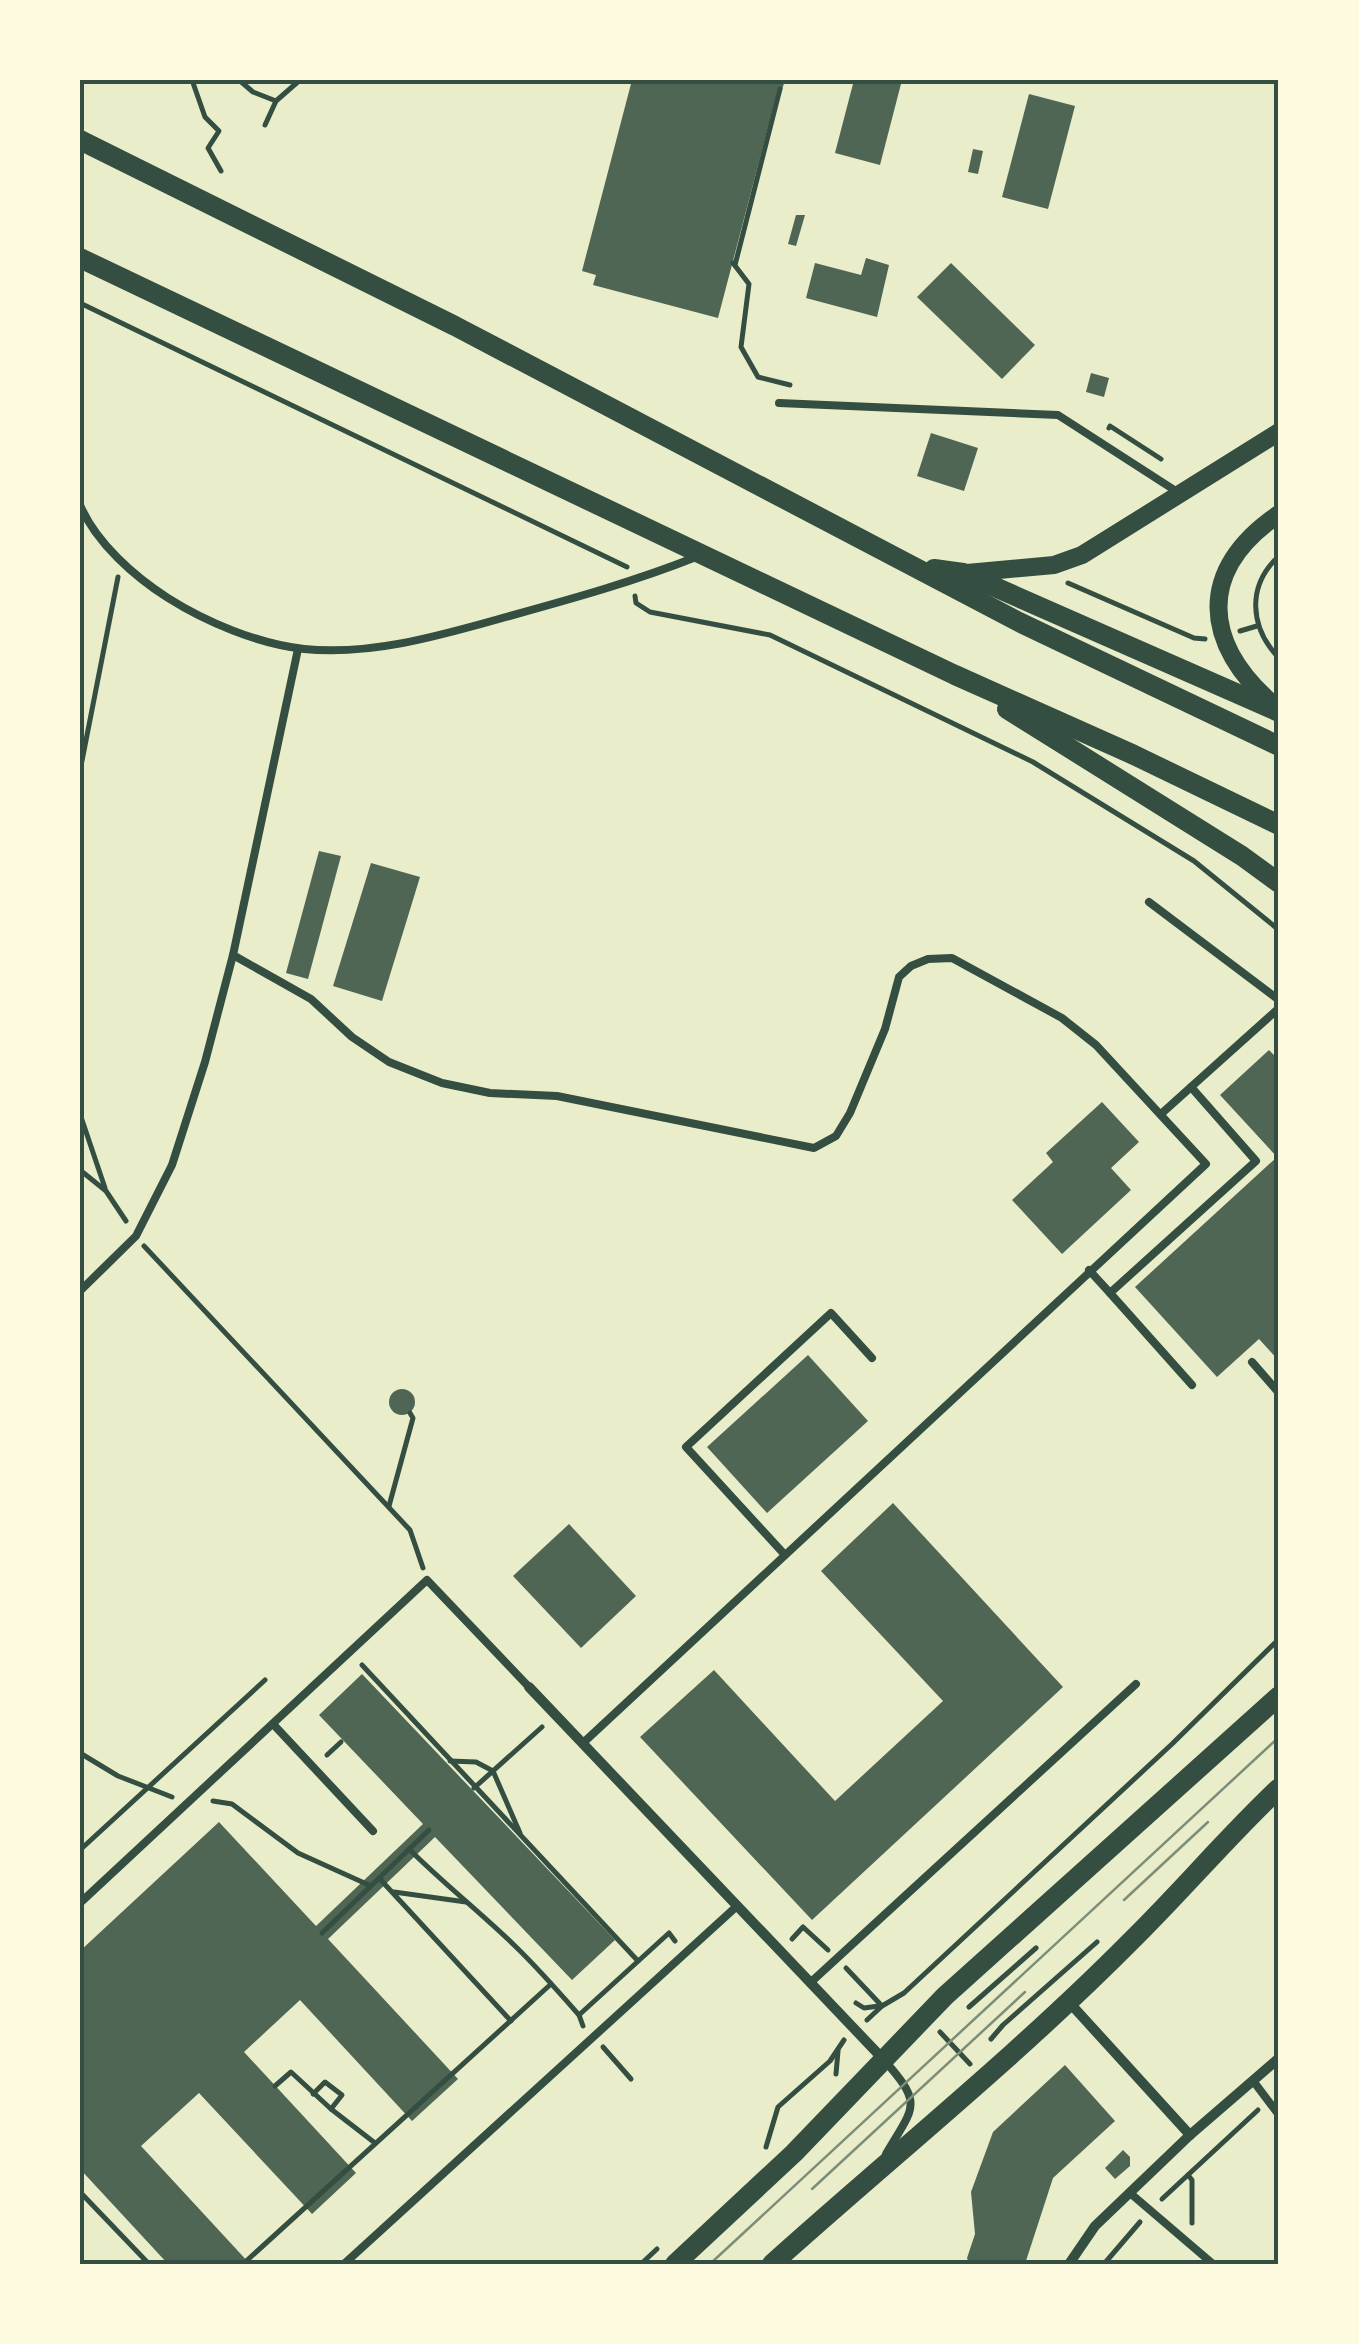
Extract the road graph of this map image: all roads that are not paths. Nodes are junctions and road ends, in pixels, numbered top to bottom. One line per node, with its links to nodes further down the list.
1 (80, 140): 2 (main road)
2 (106, 153): 3 (main road); 11 (main road)
3 (80, 154)
4 (80, 258): 10 (main road)
5 (779, 403): 7 (lane)
6 (1279, 432): 7 (street)
7 (1179, 493): 12 (street)
8 (80, 505): 13 (lane)
9 (1279, 514): 15 (street)
10 (704, 554): 13 (lane); 14 (main road)
11 (917, 566): 12 (main road); 16 (main road)
12 (963, 573): 15 (main road)
13 (298, 648): 20 (lane)
14 (955, 676): 17 (main road); 18 (main road)
15 (1279, 711)
16 (1279, 746)
17 (1279, 825)
18 (1279, 883)
19 (1148, 902): 21 (lane)
20 (233, 955): 24 (lane); 26 (lane)
21 (1279, 1000)
22 (1279, 1008): 23 (lane)
23 (1190, 1087): 24 (lane); 27 (lane)
24 (1161, 1114): 25 (lane)
25 (1089, 1270): 27 (lane); 32 (lane)
26 (80, 1291)
27 (1110, 1293): 30 (lane)
28 (872, 1358): 32 (lane)
29 (1252, 1362): 31 (lane)
30 (1192, 1384)
31 (1279, 1392)
32 (785, 1555): 37 (lane)
33 (1136, 1684): 42 (lane)
34 (529, 1686): 36 (lane); 37 (street)
35 (1279, 1696): 44 (main road)
36 (273, 1724): 39 (lane); 40 (lane)
37 (583, 1743): 41 (street)
38 (1279, 1788): 43 (main road)
39 (373, 1831)
40 (80, 1903)
41 (737, 1906): 42 (street); 51 (lane)
42 (810, 1983): 44 (street)
43 (1068, 2001): 48 (street); 49 (main road)
44 (883, 2058): 49 (lane); 52 (main road)
45 (1279, 2058): 46 (street)
46 (1254, 2082): 47 (lane); 48 (street)
47 (1279, 2115)
48 (1190, 2135): 50 (street)
49 (876, 2171): 53 (main road)
50 (1130, 2192): 54 (street); 55 (lane)
51 (344, 2264)
52 (675, 2264)
53 (772, 2264)
54 (1069, 2264)
55 (1214, 2264)

